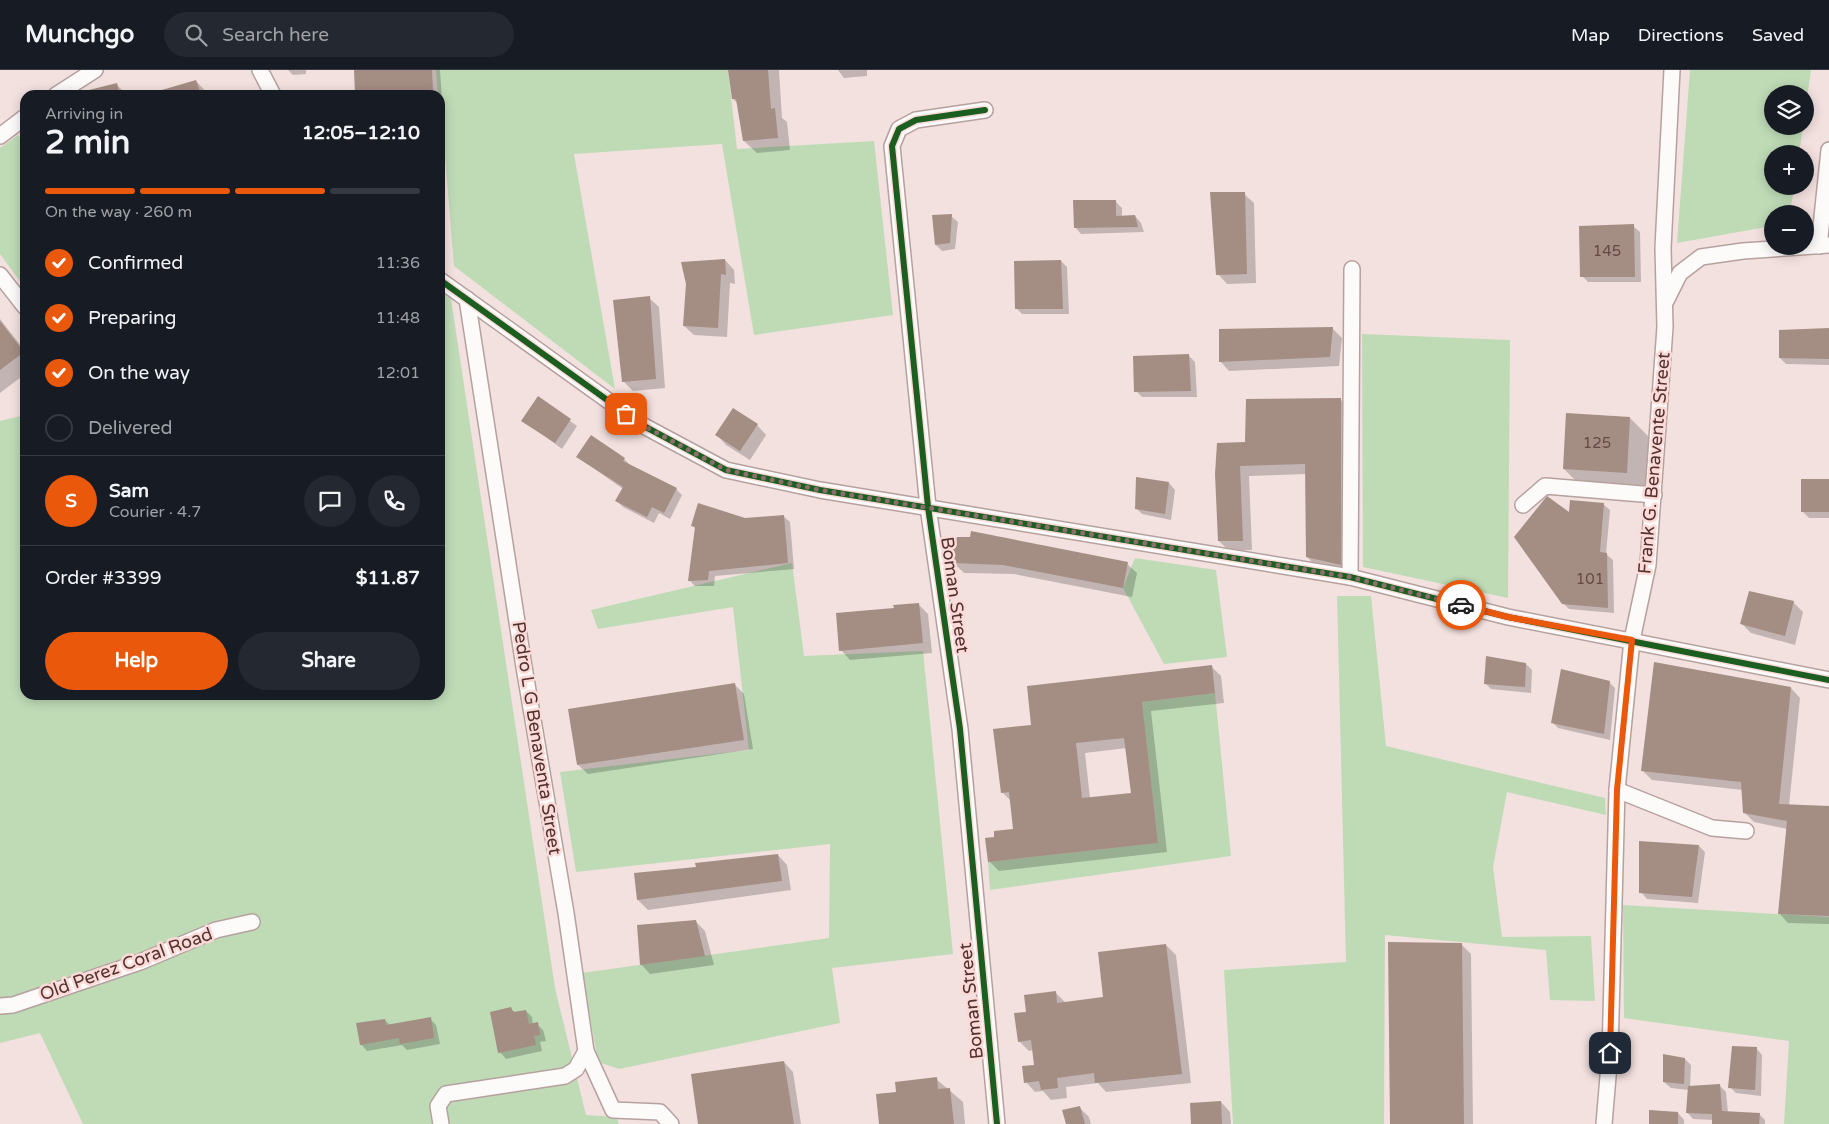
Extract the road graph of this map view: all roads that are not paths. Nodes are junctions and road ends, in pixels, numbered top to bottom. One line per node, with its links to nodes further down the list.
1 (95, 70): 4 (street)
2 (260, 70): 5 (street)
3 (1672, 70): 16 (street, Frank G. Benavente Street)
4 (64, 90)
5 (270, 90)
6 (985, 110): 19 (street, Boman Street)
7 (20, 121): 8 (street)
8 (0, 136)
9 (1829, 150): 10 (street)
10 (1824, 246): 16 (street)
11 (1352, 269): 20 (street)
12 (0, 275): 15 (street)
13 (445, 284): 14 (street)
14 (467, 299): 19 (street); 27 (street, Pedro L G Benaventa Street)
15 (20, 301)
16 (1664, 304): 17 (street, Frank G. Benavente Street)
17 (1654, 495): 18 (street); 21 (street, Frank G. Benavente Street)
18 (1524, 505)
19 (928, 507): 20 (street); 30 (street, Boman Street)
20 (1350, 577): 21 (street)
21 (1632, 640): 22 (street); 23 (street, Frank G. Benavente Street)
22 (1829, 680)
23 (1617, 790): 24 (street); 31 (street, Frank G. Benavente Street)
24 (1746, 830)
25 (252, 922): 26 (street, Old Perez Coral Road)
26 (0, 1006)
27 (586, 1051): 28 (street); 29 (street, Pedro L G Benaventa Street)
28 (441, 1124)
29 (671, 1124)
30 (997, 1124)
31 (1604, 1124)

